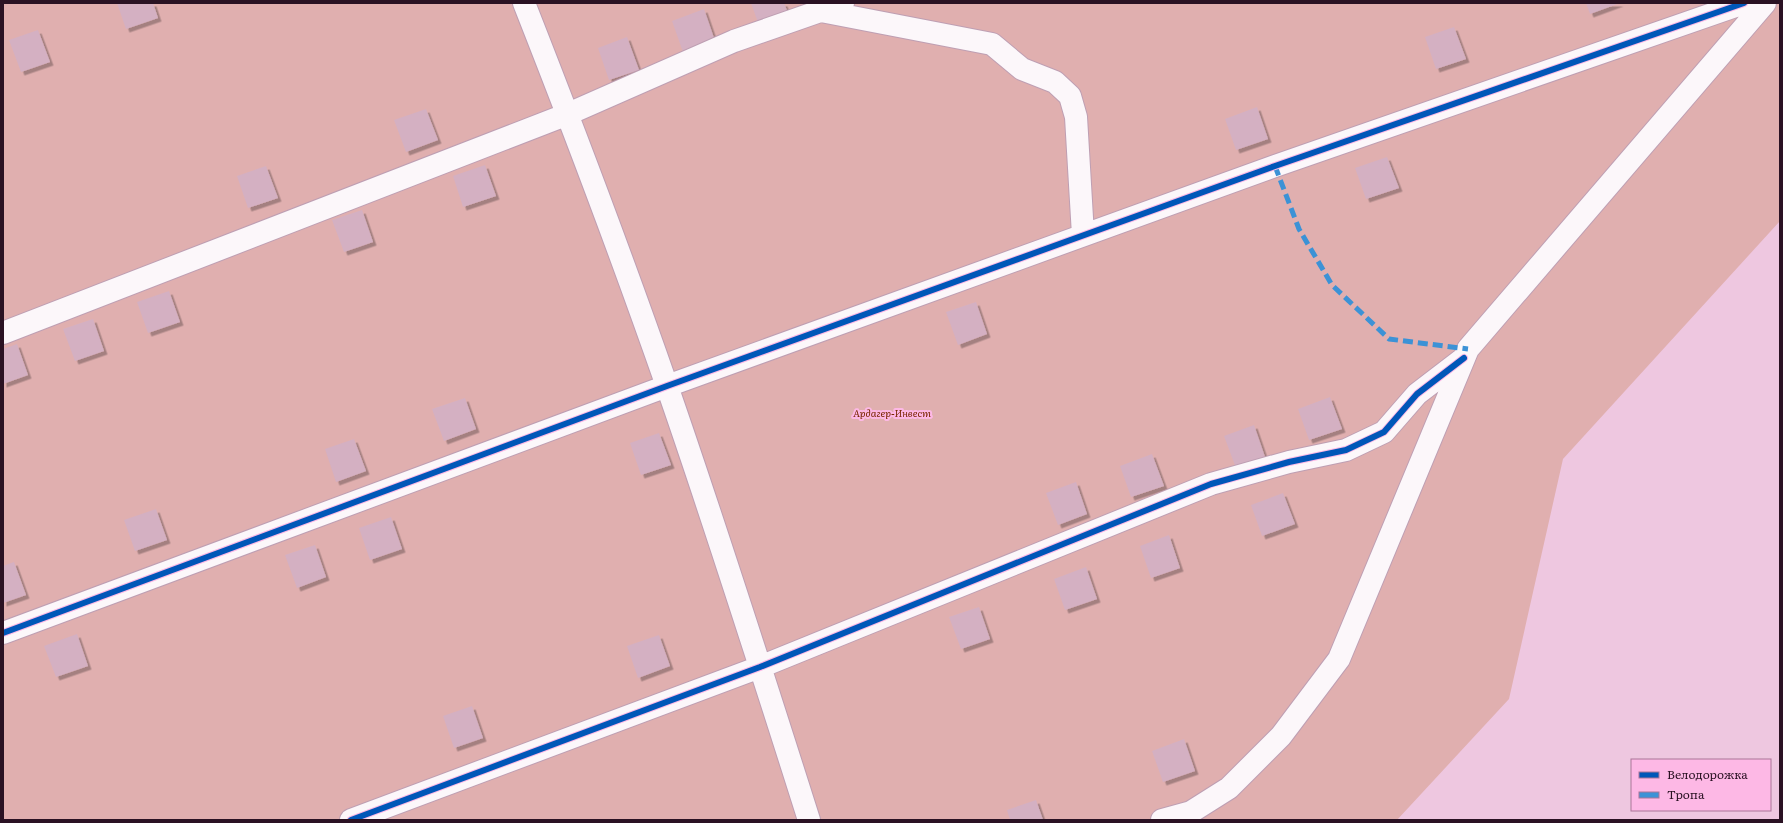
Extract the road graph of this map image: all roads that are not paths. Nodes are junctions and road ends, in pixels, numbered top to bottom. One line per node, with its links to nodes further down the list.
1 (524, 3): 6 (street)
2 (844, 3): 5 (street)
3 (1744, 3): 7 (street)
4 (1765, 3): 9 (street)
5 (821, 11): 6 (street); 7 (street)
6 (568, 114): 8 (street); 10 (street)
7 (1083, 235): 10 (street)
8 (3, 333)
9 (1464, 358): 12 (street); 15 (street)
10 (667, 386): 11 (street); 12 (street)
11 (3, 634)
12 (760, 666): 13 (street); 14 (street)
13 (351, 820)
14 (809, 820)
15 (1162, 820)

